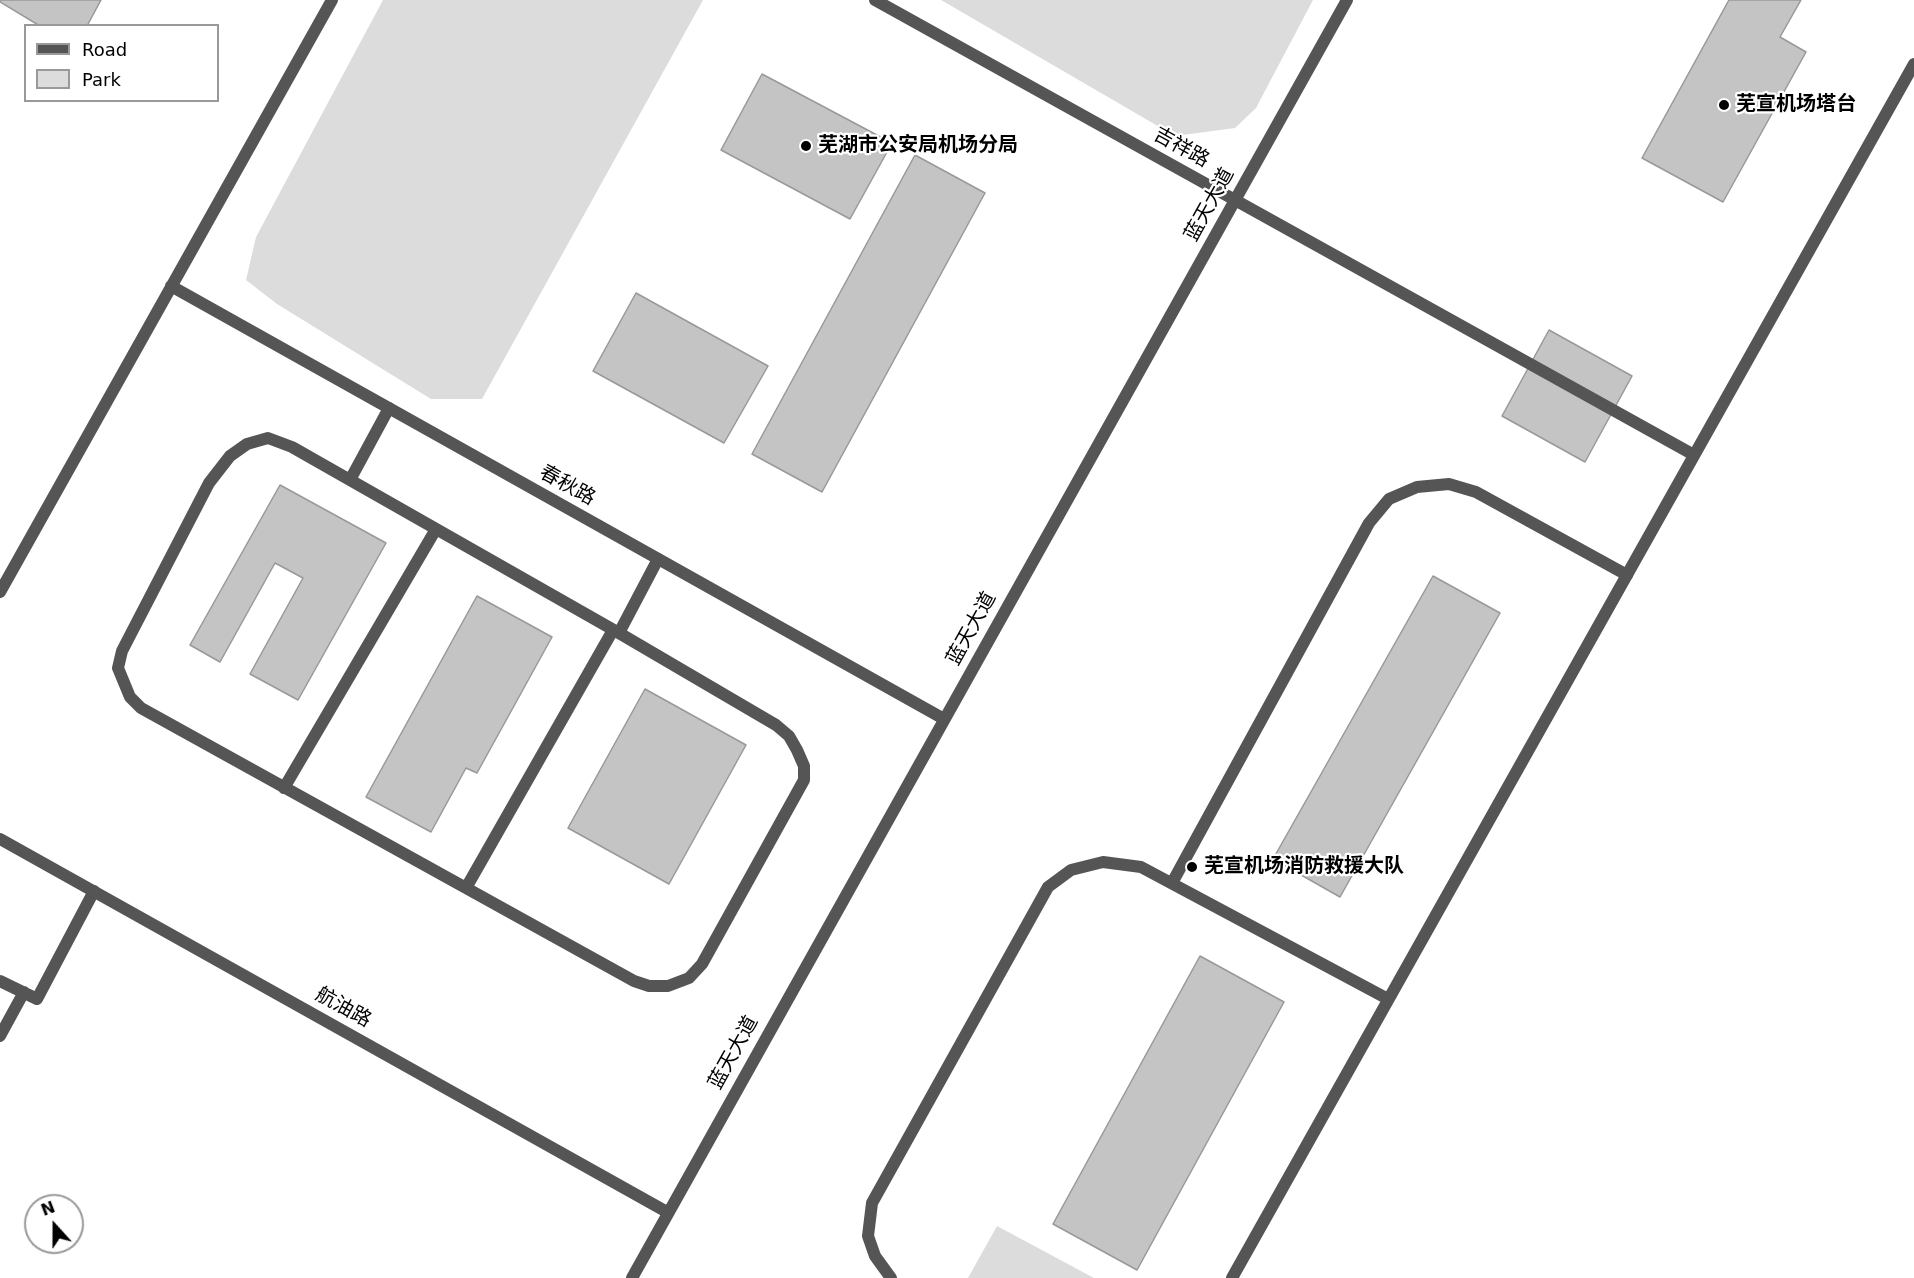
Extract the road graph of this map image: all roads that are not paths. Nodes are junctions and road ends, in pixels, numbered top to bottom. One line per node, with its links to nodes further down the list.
1 (332, 0): 6 (street)
2 (875, 0): 5 (street, 吉祥路)
3 (1347, 0): 5 (street, 蓝天大道)
4 (1914, 64): 8 (street)
5 (1235, 200): 8 (street, 吉祥路); 15 (street, 蓝天大道)
6 (171, 286): 7 (street, 春秋路); 13 (street)
7 (389, 408): 9 (street); 11 (street, 春秋路)
8 (1694, 455): 12 (street)
9 (350, 480): 10 (street); 16 (street)
10 (436, 530): 14 (street); 16 (street)
11 (658, 559): 14 (street); 15 (street, 春秋路)
12 (1627, 574): 18 (street); 23 (street)
13 (0, 592)
14 (616, 632): 19 (street); 19 (street)
15 (944, 719): 25 (street, 蓝天大道)
16 (284, 788): 19 (street)
17 (0, 839): 20 (street, 航油路)
18 (1172, 883): 23 (street); 27 (street)
19 (466, 888)
20 (94, 891): 22 (street); 25 (street, 航油路)
21 (0, 981): 22 (street)
22 (24, 992): 24 (street)
23 (1388, 999): 28 (street)
24 (0, 1036)
25 (667, 1212): 26 (street, 蓝天大道)
26 (632, 1278)
27 (891, 1278)
28 (1232, 1278)

